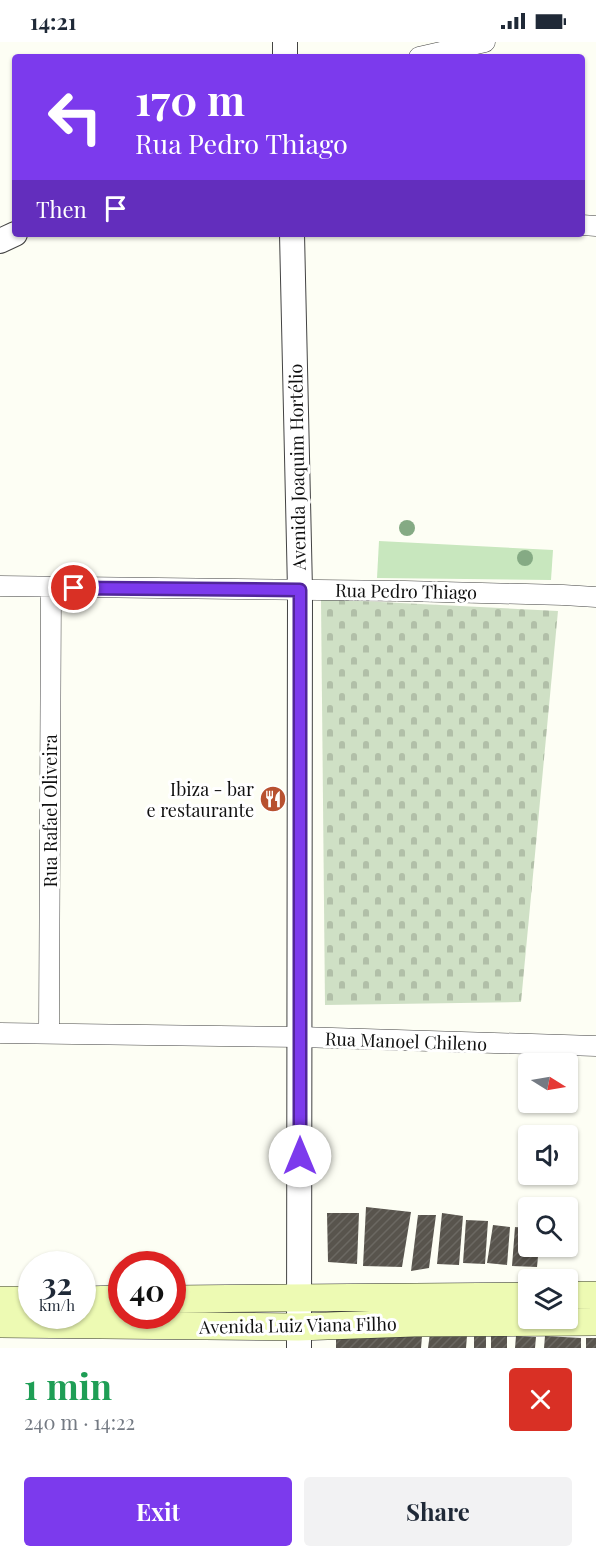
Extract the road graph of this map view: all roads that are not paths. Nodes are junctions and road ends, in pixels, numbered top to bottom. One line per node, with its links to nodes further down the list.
1 (485, 42): 2 (street)
2 (432, 54)
3 (292, 237): 6 (street, Avenida Joaquim Hortélio)
4 (0, 586): 5 (street, Rua Pedro Thiago)
5 (51, 588): 6 (street, Rua Pedro Thiago); 9 (street, Rua Rafael Oliveira)
6 (300, 590): 7 (street, Rua Pedro Thiago); 10 (street, Avenida Joaquim Hortélio)
7 (596, 597)
8 (0, 1033): 9 (street, Rua Manoel Chileno)
9 (50, 1034): 10 (street, Rua Manoel Chileno)
10 (300, 1037): 11 (street, Rua Manoel Chileno); 16 (street, Avenida Joaquim Hortélio)
11 (596, 1046)
12 (578, 1295): 13 (main road)
13 (596, 1295)
14 (518, 1296): 16 (main road, Avenida Luiz Viana Filho)
15 (186, 1299): 16 (main road, Avenida Luiz Viana Filho)
16 (300, 1299): 21 (street, Avenida Joaquim Hortélio)
17 (0, 1300): 18 (main road)
18 (18, 1300)
19 (596, 1322): 21 (main road, Avenida Luiz Viana Filho)
20 (0, 1324): 21 (main road, Avenida Luiz Viana Filho)
21 (298, 1337)

